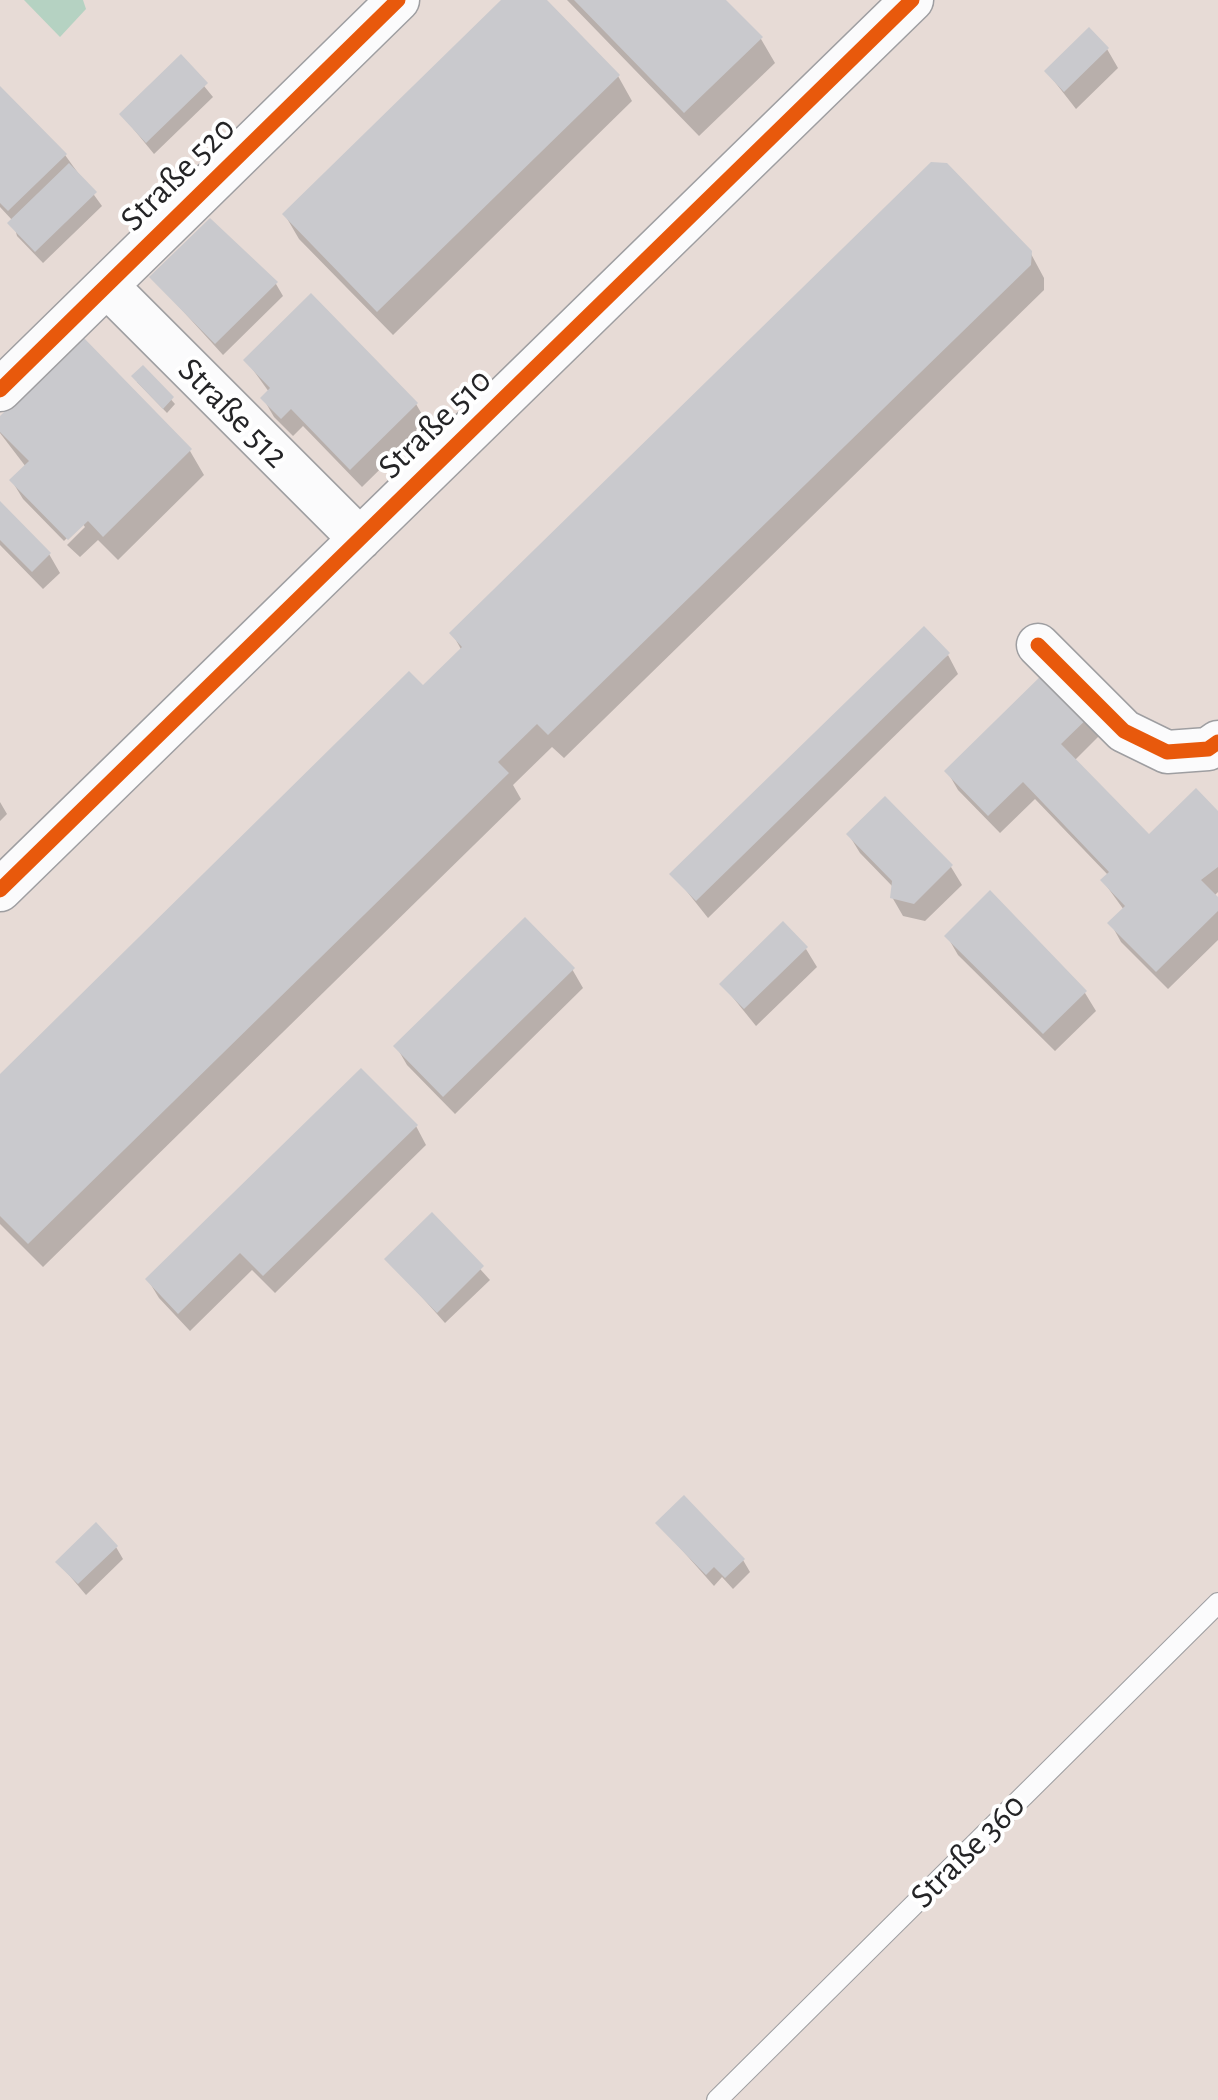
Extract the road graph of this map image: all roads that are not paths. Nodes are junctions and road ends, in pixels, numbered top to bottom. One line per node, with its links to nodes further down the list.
1 (398, 0): 3 (street, Straße 520)
2 (912, 0): 5 (street, Straße 510)
3 (107, 286): 4 (street, Straße 520); 5 (street, Straße 512)
4 (0, 390)
5 (360, 539): 8 (street, Straße 510)
6 (1038, 646): 7 (street)
7 (1218, 742)
8 (0, 890)
9 (1218, 1603): 10 (lane, Straße 360)
10 (717, 2100)

